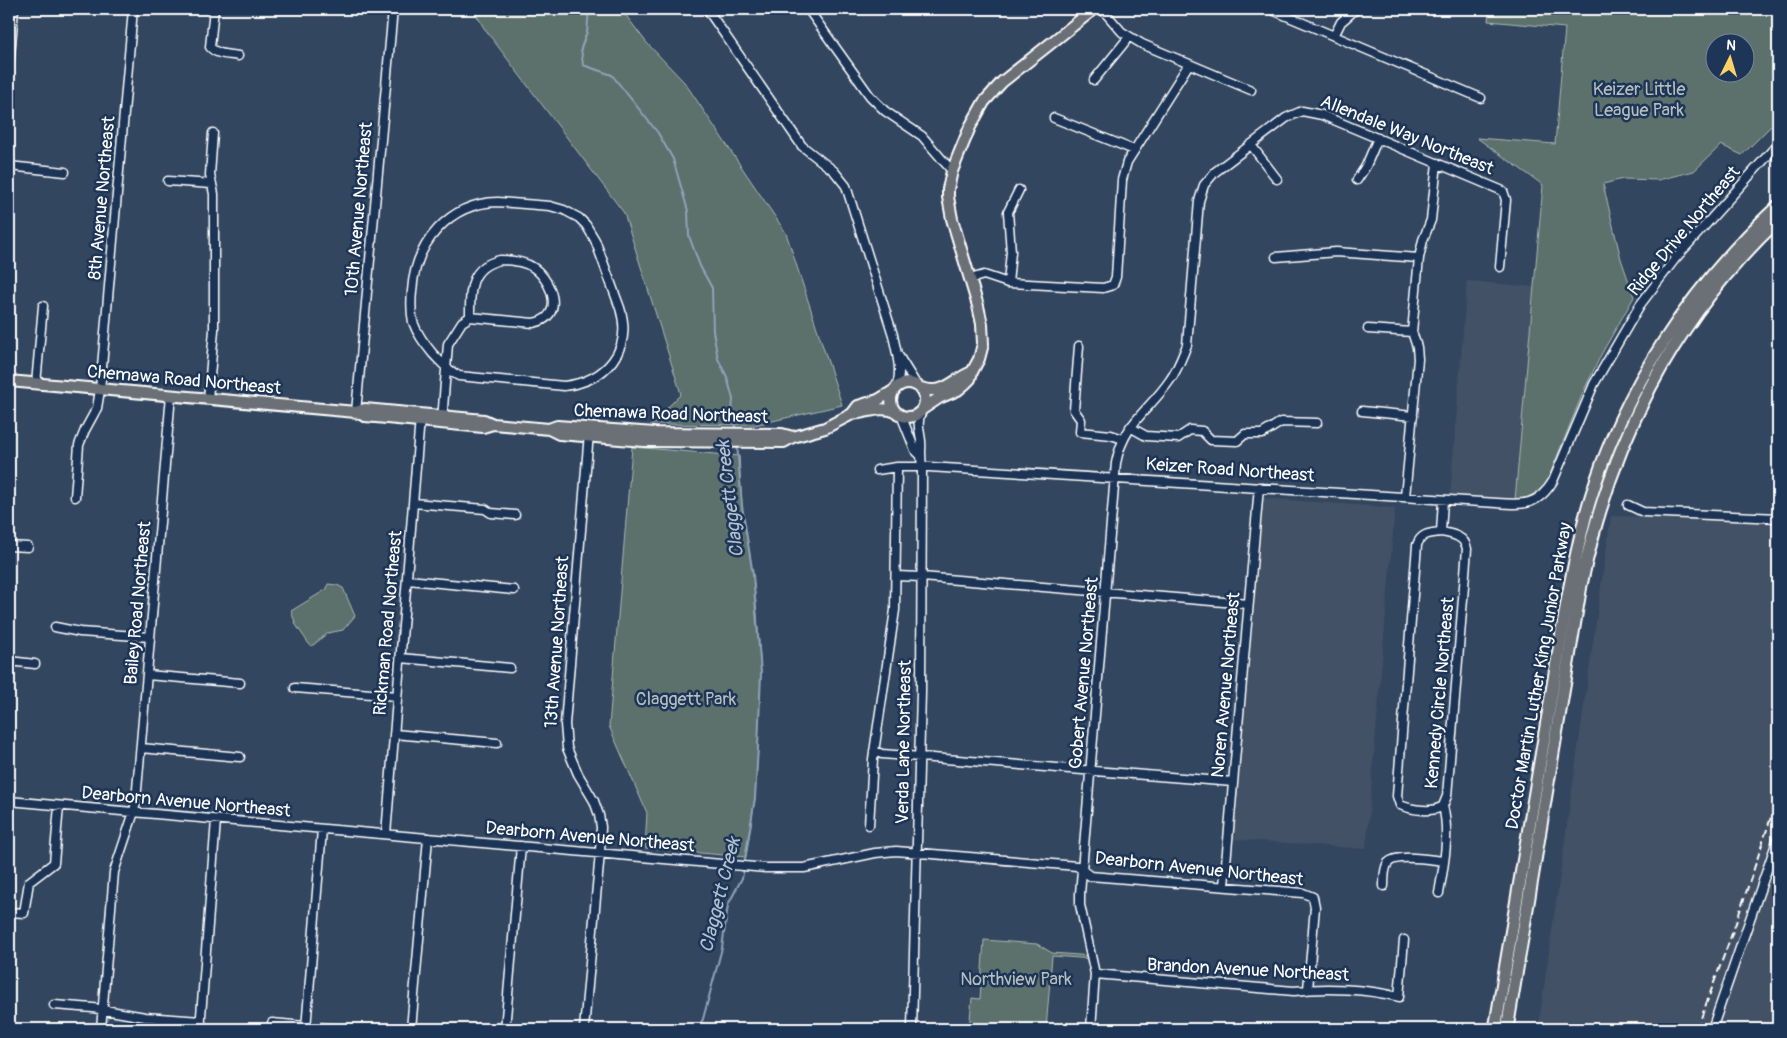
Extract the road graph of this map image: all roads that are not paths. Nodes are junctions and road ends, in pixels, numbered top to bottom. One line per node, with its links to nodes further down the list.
1 (14, 9): 15 (street)
2 (133, 9): 53 (street, 8th Avenue Northeast)
3 (214, 9): 13 (street)
4 (393, 9): 58 (street, 10th Avenue Northeast)
5 (707, 9): 46 (street)
6 (808, 9): 27 (street)
7 (1094, 9): 27 (main road)
8 (1102, 9): 12 (street)
9 (1270, 9): 11 (street)
10 (1356, 9): 11 (street)
11 (1334, 36): 18 (street)
12 (1129, 37): 14 (street); 16 (street)
13 (238, 56)
14 (1189, 64): 17 (street); 24 (street)
15 (9, 68)
16 (1094, 80)
17 (1251, 90)
18 (1481, 98)
19 (1054, 118): 24 (street)
20 (213, 133): 32 (street)
21 (1378, 138): 23 (street, Allendale Way Northeast); 25 (street, Allendale Way Northeast); 30 (street)
22 (1778, 144): 77 (street, Ridge Drive Northeast)
23 (1250, 145): 29 (street); 65 (street, Allendale Way Northeast)
24 (1134, 150): 40 (street)
25 (1438, 163): 37 (street); 38 (street, Allendale Way Northeast)
26 (9, 166): 28 (street)
27 (952, 171): 39 (main road)
28 (65, 172)
29 (1277, 179)
30 (1357, 180)
31 (168, 181): 32 (street)
32 (212, 184): 55 (street)
33 (1019, 190): 40 (street)
34 (1778, 206): 143 (highway, Doctor Martin Luther King Junior Parkway)
35 (1778, 220): 144 (highway, Doctor Martin Luther King Junior Parkway)
36 (1276, 257): 37 (street)
37 (1419, 258): 44 (street)
38 (1500, 267)
39 (970, 279): 40 (street); 48 (main road)
40 (1008, 282)
41 (43, 306): 50 (street)
42 (470, 317): 42 (street); 47 (street)
43 (1368, 329): 44 (street)
44 (1412, 332): 61 (street)
45 (1079, 346): 67 (street)
46 (898, 355): 51 (street); 52 (street)
47 (446, 367): 47 (street); 63 (street)
48 (972, 372): 51 (main road); 56 (main road)
49 (9, 381): 50 (main road, Chemawa Road Northeast)
50 (36, 384): 53 (main road, Chemawa Road Northeast)
51 (919, 386): 52 (main road); 56 (main road)
52 (895, 389): 59 (main road, Chemawa Road Northeast); 60 (main road)
53 (100, 390): 54 (main road, Chemawa Road Northeast); 74 (street, 8th Avenue Northeast)
54 (171, 395): 55 (main road, Chemawa Road Northeast); 92 (street, Bailey Road Northeast)
55 (208, 398): 58 (main road, Chemawa Road Northeast)
56 (922, 410): 60 (main road); 68 (street, Verda Lane Northeast)
57 (1362, 411): 61 (street)
58 (356, 412): 62 (main road, Chemawa Road Northeast)
59 (852, 414): 60 (main road, Chemawa Road Northeast); 66 (main road, Chemawa Road Northeast)
60 (898, 414): 68 (street, Verda Lane Northeast)
61 (1412, 416): 75 (street)
62 (420, 418): 63 (main road, Chemawa Road Northeast); 78 (street, Rickman Road Northeast)
63 (442, 419): 66 (main road, Chemawa Road Northeast)
64 (1317, 423): 65 (street)
65 (1130, 427): 67 (street, Allendale Way Northeast)
66 (589, 432): 120 (street, 13th Avenue Northeast)
67 (1123, 439): 72 (street, Allendale Way Northeast)
68 (920, 455): 70 (street, Verda Lane Northeast)
69 (897, 467): 70 (street, Keizer Road Northeast); 71 (street, Keizer Road Northeast); 85 (street)
70 (922, 467): 72 (street, Keizer Road Northeast); 86 (street, Verda Lane Northeast)
71 (876, 470)
72 (1114, 478): 73 (street, Keizer Road Northeast); 89 (street, Gobert Avenue Northeast)
73 (1258, 487): 75 (street, Keizer Road Northeast); 90 (street, Noren Avenue Northeast)
74 (75, 497)
75 (1405, 497): 76 (street, Keizer Road Northeast)
76 (1444, 500): 77 (street, Keizer Road Northeast); 82 (street)
77 (1536, 500)
78 (413, 503): 80 (street); 87 (street, Rickman Road Northeast)
79 (1628, 505): 81 (street)
80 (515, 516)
81 (1778, 518)
82 (1441, 532): 111 (street, Kennedy Circle Northeast); 111 (street, Kennedy Circle Northeast)
83 (9, 546): 84 (street)
84 (28, 547)
85 (896, 576): 86 (street); 104 (street)
86 (922, 577): 89 (street); 106 (street, Verda Lane Northeast)
87 (408, 580): 88 (street); 93 (street, Rickman Road Northeast)
88 (514, 590)
89 (1106, 592): 90 (street); 107 (street, Gobert Avenue Northeast)
90 (1248, 604): 108 (street, Noren Avenue Northeast)
91 (55, 627): 92 (street)
92 (150, 637): 97 (street, Bailey Road Northeast)
93 (401, 658): 96 (street); 100 (street, Rickman Road Northeast)
94 (9, 661): 95 (street)
95 (35, 664)
96 (510, 668)
97 (146, 675): 98 (street); 103 (street, Bailey Road Northeast)
98 (240, 683)
99 (296, 688): 100 (street)
100 (397, 696): 101 (street, Rickman Road Northeast)
101 (394, 734): 102 (street); 116 (street, Rickman Road Northeast)
102 (497, 743)
103 (141, 748): 105 (street); 112 (street, Bailey Road Northeast)
104 (874, 751): 106 (street); 114 (street)
105 (240, 757)
106 (919, 757): 107 (street); 121 (street, Verda Lane Northeast)
107 (1091, 771): 108 (street); 123 (street, Gobert Avenue Northeast)
108 (1233, 782): 124 (street, Noren Avenue Northeast)
109 (9, 801): 110 (street, Dearborn Avenue Northeast)
110 (59, 806): 112 (street, Dearborn Avenue Northeast); 127 (street)
111 (1443, 806): 122 (street)
112 (134, 812): 113 (street, Dearborn Avenue Northeast); 132 (street, Bailey Road Northeast)
113 (216, 820): 115 (street, Dearborn Avenue Northeast); 134 (street)
114 (869, 825)
115 (322, 829): 116 (street, Dearborn Avenue Northeast); 135 (street)
116 (386, 834): 117 (street, Dearborn Avenue Northeast)
117 (428, 838): 119 (street, Dearborn Avenue Northeast); 138 (street)
118 (1777, 841): 145 (street)
119 (521, 846): 120 (street, Dearborn Avenue Northeast); 139 (street)
120 (600, 853): 121 (street, Dearborn Avenue Northeast); 140 (street, 13th Avenue Northeast)
121 (917, 853): 123 (street, Dearborn Avenue Northeast); 141 (street, Verda Lane Northeast)
122 (1444, 862): 125 (street); 126 (street)
123 (1082, 870): 124 (street, Dearborn Avenue Northeast); 129 (street, Gobert Avenue Northeast)
124 (1224, 886): 130 (street, Dearborn Avenue Northeast)
125 (1384, 886)
126 (1439, 893)
127 (9, 912)
128 (1404, 940): 130 (street, Brandon Avenue Northeast)
129 (1095, 974): 130 (street, Brandon Avenue Northeast); 142 (street, Gobert Avenue Northeast)
130 (1308, 989)
131 (54, 1005): 132 (street)
132 (102, 1010): 134 (street); 136 (street, Bailey Road Northeast)
133 (272, 1023): 135 (street)
134 (201, 1025)
135 (306, 1028): 137 (street)
136 (100, 1029)
137 (337, 1029)
138 (411, 1029)
139 (505, 1029)
140 (584, 1029)
141 (912, 1029)
142 (1091, 1029)
143 (1495, 1029)
144 (1507, 1029)
145 (1712, 1029)

